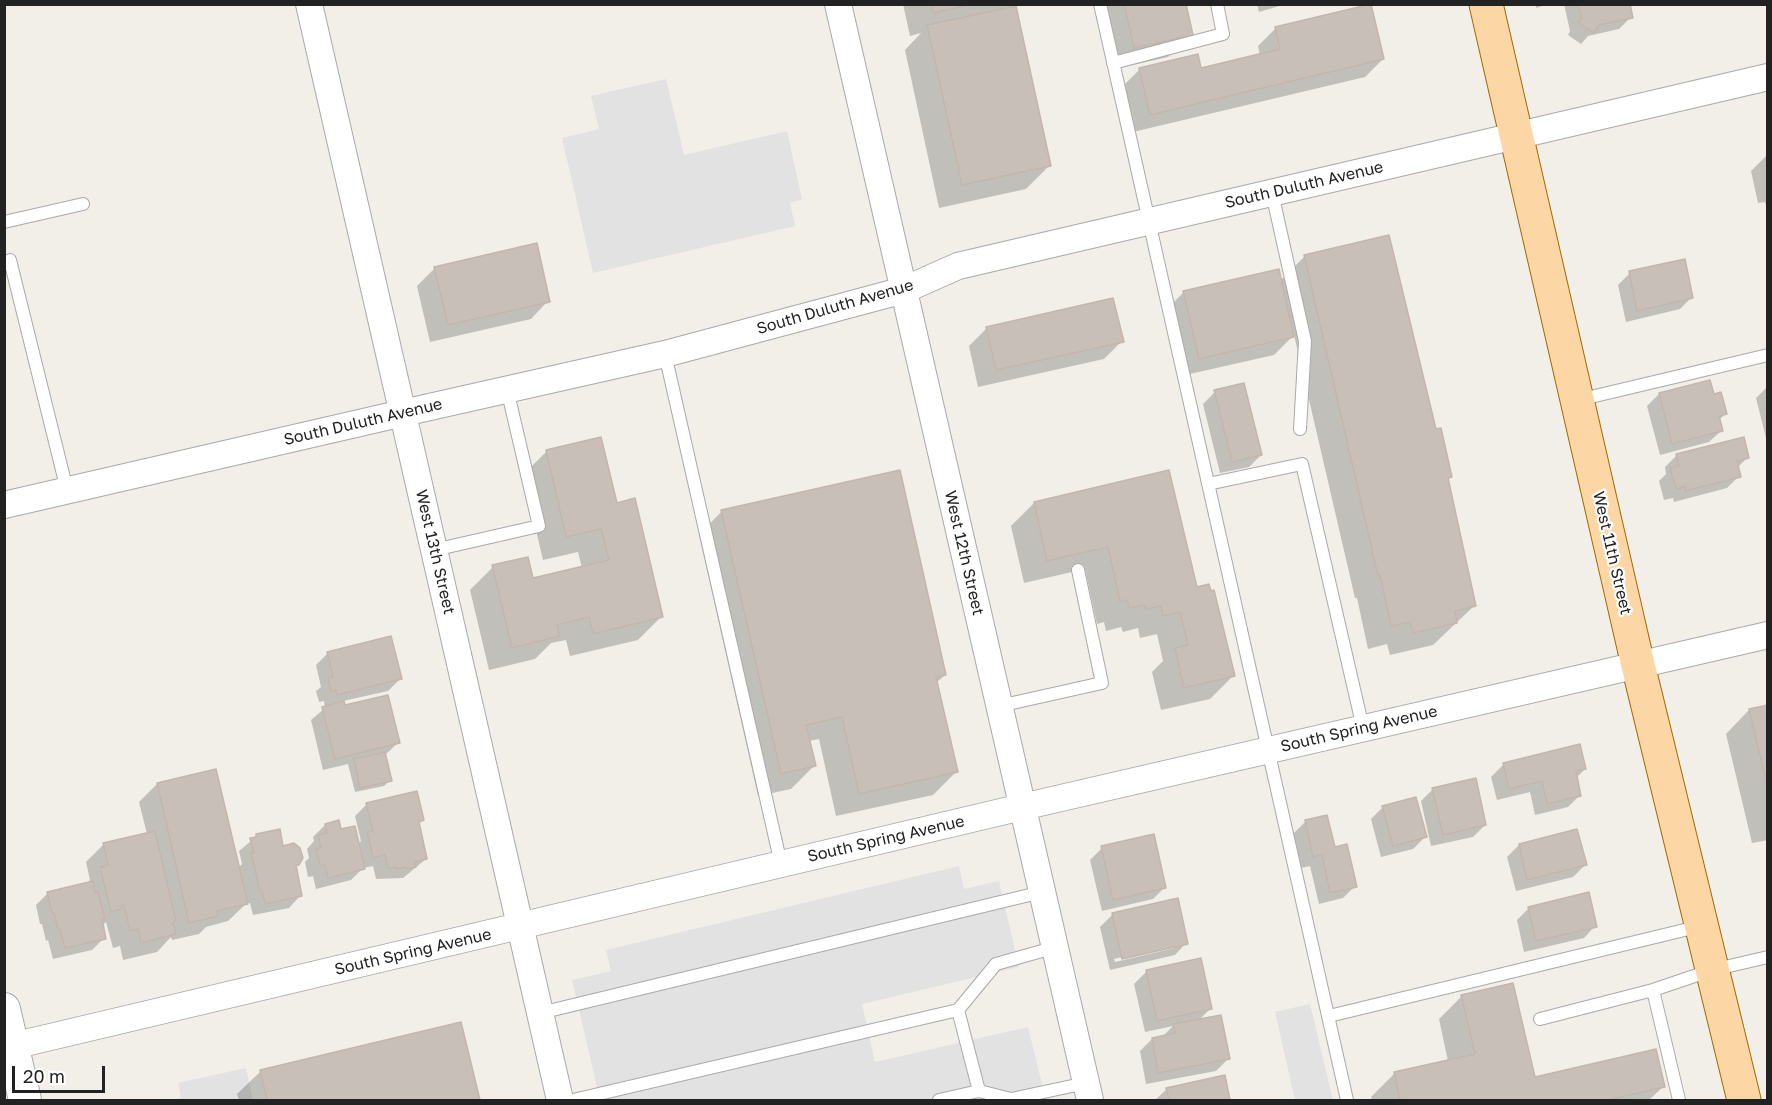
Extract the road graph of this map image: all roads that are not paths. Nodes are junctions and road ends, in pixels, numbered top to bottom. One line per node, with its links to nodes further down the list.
1 (309, 4): 19 (street, West 13th Street)
2 (838, 4): 14 (street, West 12th Street)
3 (1100, 4): 6 (lane)
4 (1217, 4): 6 (lane)
5 (1486, 4): 8 (main road, West 11th Street)
6 (1113, 63): 12 (lane)
7 (1767, 77): 8 (street, South Duluth Avenue)
8 (1516, 135): 9 (street, South Duluth Avenue); 18 (main road, West 11th Street)
9 (1272, 193): 12 (street, South Duluth Avenue); 20 (lane)
10 (83, 204): 11 (lane)
11 (4, 222)
12 (1148, 222): 14 (street, South Duluth Avenue); 21 (lane)
13 (10, 260): 22 (lane)
14 (904, 290): 15 (street, South Duluth Avenue); 28 (street, West 12th Street)
15 (665, 354): 17 (street, South Duluth Avenue); 32 (lane)
16 (1767, 355): 18 (lane)
17 (507, 389): 19 (street, South Duluth Avenue); 24 (lane)
18 (1577, 400): 27 (main road, West 11th Street)
19 (403, 413): 22 (street, South Duluth Avenue); 24 (street, West 13th Street)
20 (1300, 429)
21 (1208, 484): 29 (lane); 30 (lane)
22 (67, 490): 23 (street, South Duluth Avenue)
23 (4, 505)
24 (434, 550): 35 (street, West 13th Street)
25 (1078, 570): 28 (lane)
26 (1767, 635): 27 (street, South Spring Avenue)
27 (1638, 665): 29 (street, South Spring Avenue); 34 (main road, West 11th Street)
28 (999, 706): 31 (street, West 12th Street)
29 (1363, 728): 30 (street, South Spring Avenue)
30 (1269, 750): 31 (street, South Spring Avenue); 43 (lane)
31 (1022, 807): 32 (street, South Spring Avenue); 33 (street, West 12th Street)
32 (781, 864): 35 (street, South Spring Avenue)
33 (1042, 892): 36 (street, West 12th Street); 42 (lane)
34 (1701, 926): 38 (main road, West 11th Street); 43 (lane)
35 (520, 927): 42 (street, West 13th Street); 45 (street, South Spring Avenue)
36 (1056, 947): 41 (lane); 47 (street, West 12th Street)
37 (1767, 957): 38 (lane)
38 (1712, 970): 39 (lane); 54 (main road, West 11th Street)
39 (1653, 990): 44 (lane); 53 (lane)
40 (4, 1009): 45 (street)
41 (958, 1010): 46 (lane); 50 (lane)
42 (540, 1013): 49 (street, West 13th Street)
43 (1329, 1016): 52 (lane)
44 (1540, 1019)
45 (9, 1047): 48 (street)
46 (979, 1091): 47 (lane); 51 (lane)
47 (1088, 1092)
48 (25, 1101)
49 (560, 1101)
50 (573, 1101)
51 (939, 1101)
52 (1347, 1101)
53 (1679, 1101)
54 (1744, 1101)

